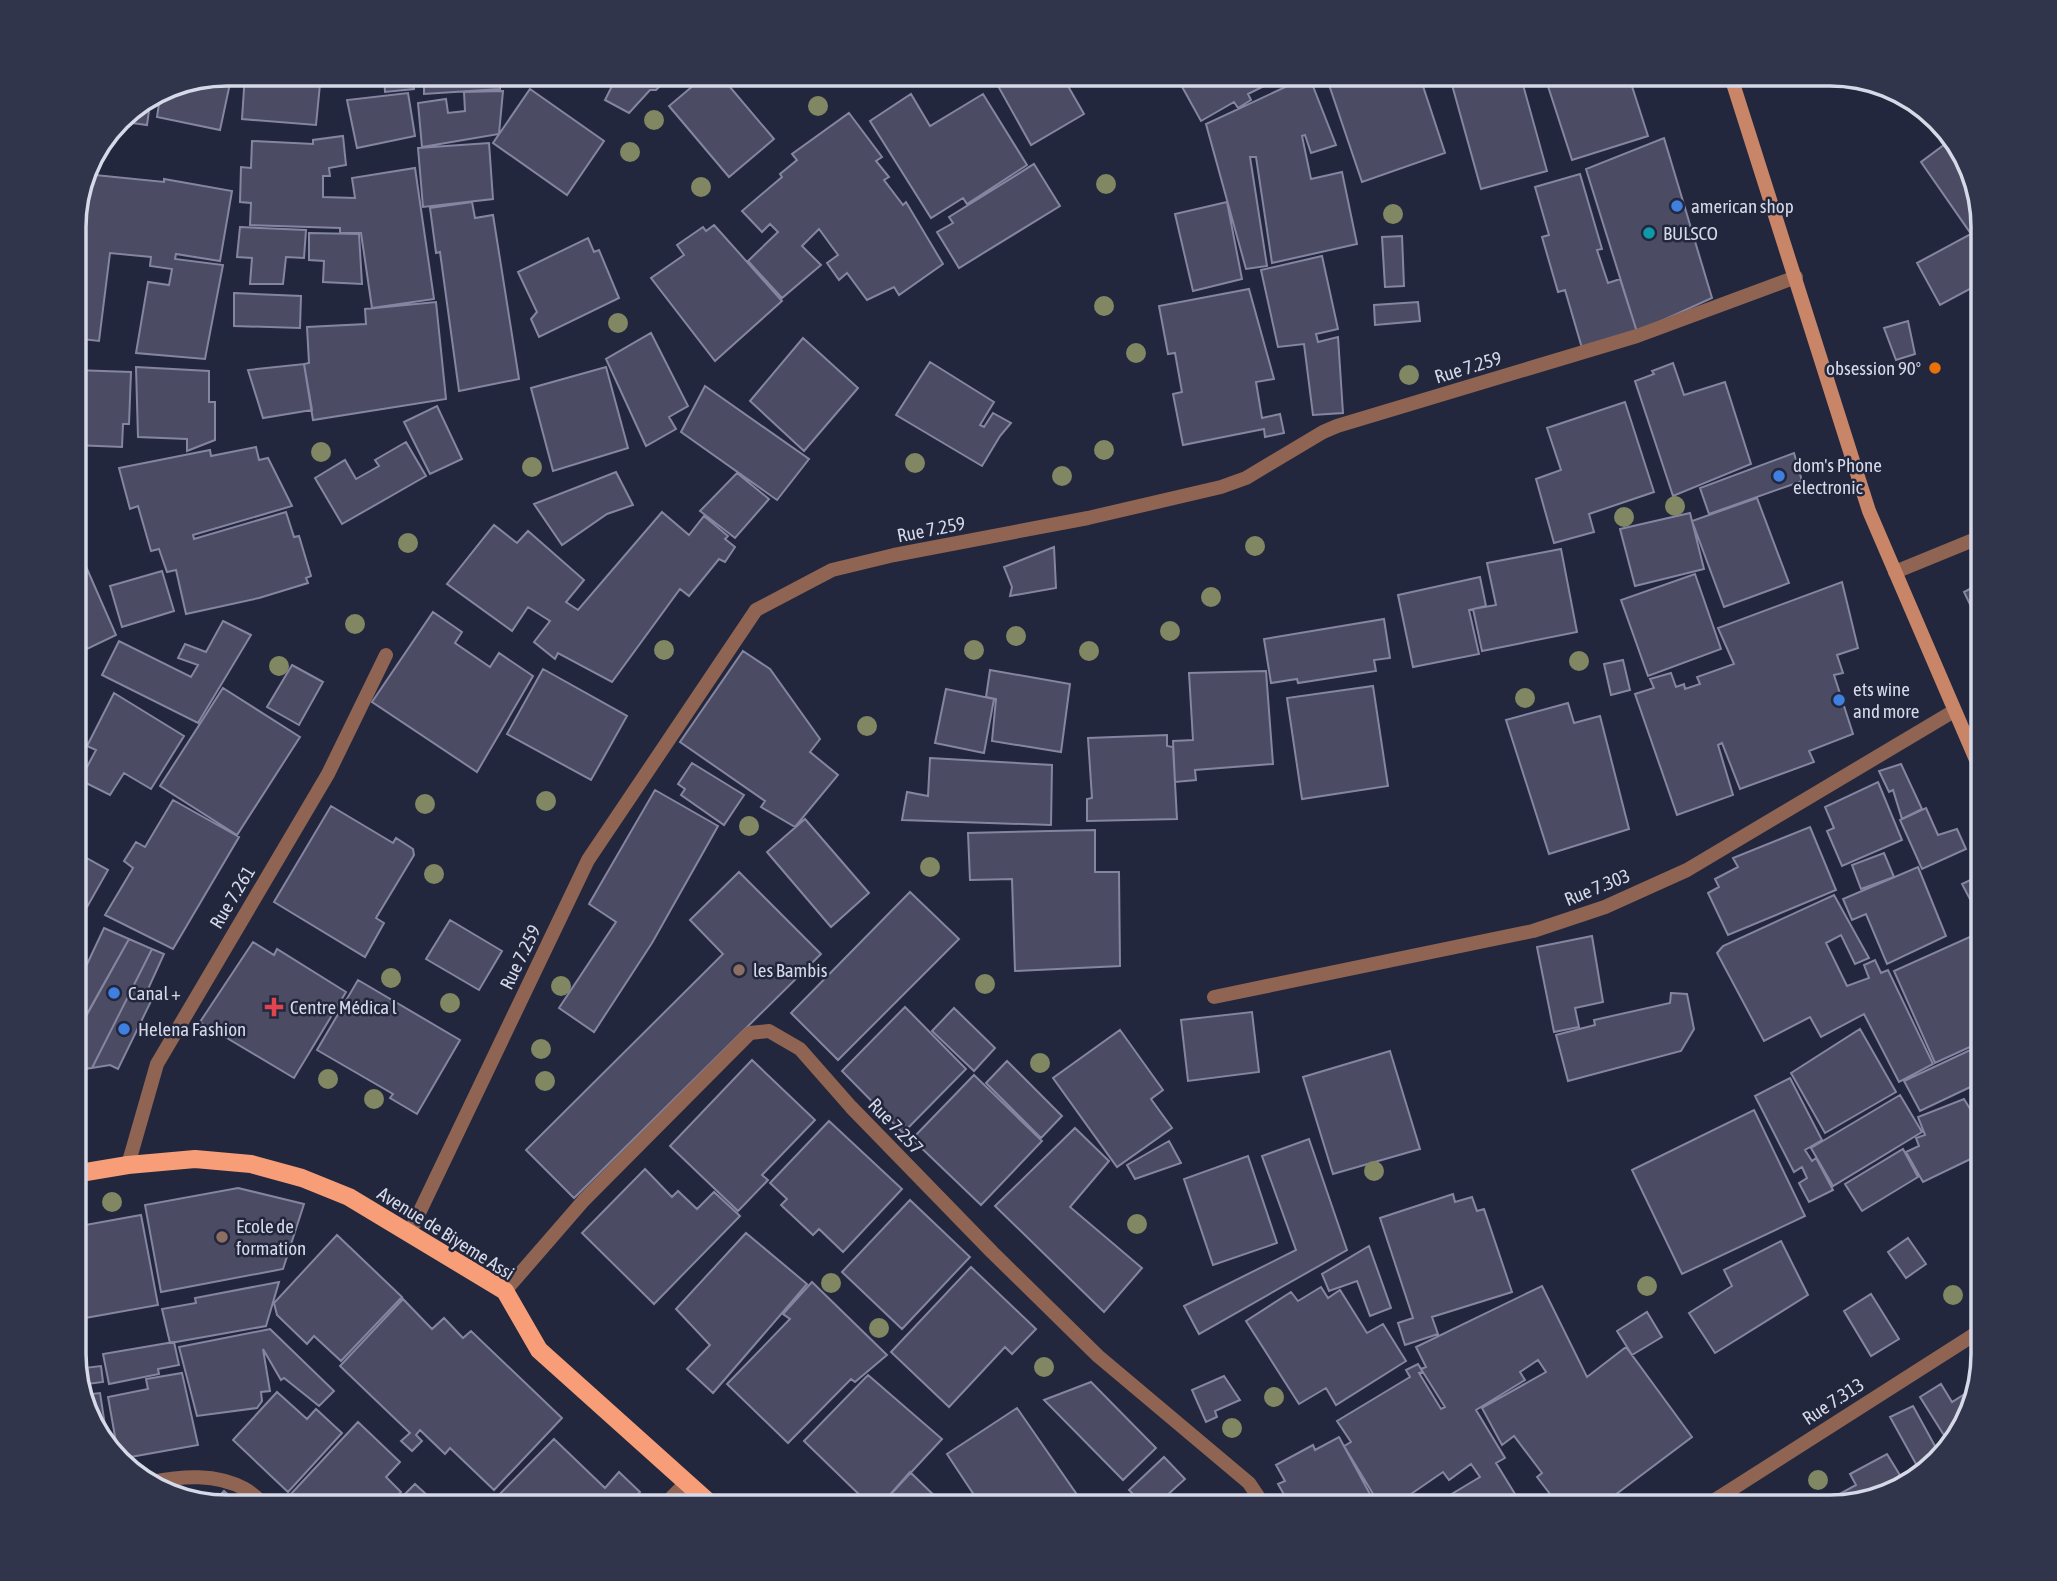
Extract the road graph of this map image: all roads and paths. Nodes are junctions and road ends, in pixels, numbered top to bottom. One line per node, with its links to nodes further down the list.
1 (1734, 86): 2 (main road)
2 (1796, 277): 4 (main road); 11 (street, Rue 7.259)
3 (1971, 541): 4 (street)
4 (1895, 572): 6 (main road)
5 (386, 654): 9 (street, Rue 7.261)
6 (1954, 711): 7 (main road); 8 (street, Rue 7.303)
7 (1971, 749)
8 (1214, 998)
9 (128, 1164): 10 (main road, Avenue de Biyeme Assi); 11 (main road, Avenue de Biyeme Assi)
10 (86, 1172)
11 (410, 1234): 12 (main road, Avenue de Biyeme Assi)
12 (505, 1291): 15 (main road, Avenue de Biyeme Assi); 19 (street, Rue 7.257)
13 (1971, 1337): 20 (street, Rue 7.313)
14 (162, 1480): 16 (street)
15 (687, 1482): 17 (street); 18 (main road, Avenue de Biyeme Assi)
16 (254, 1495)
17 (674, 1495)
18 (701, 1495)
19 (1257, 1495)
20 (1723, 1495)

